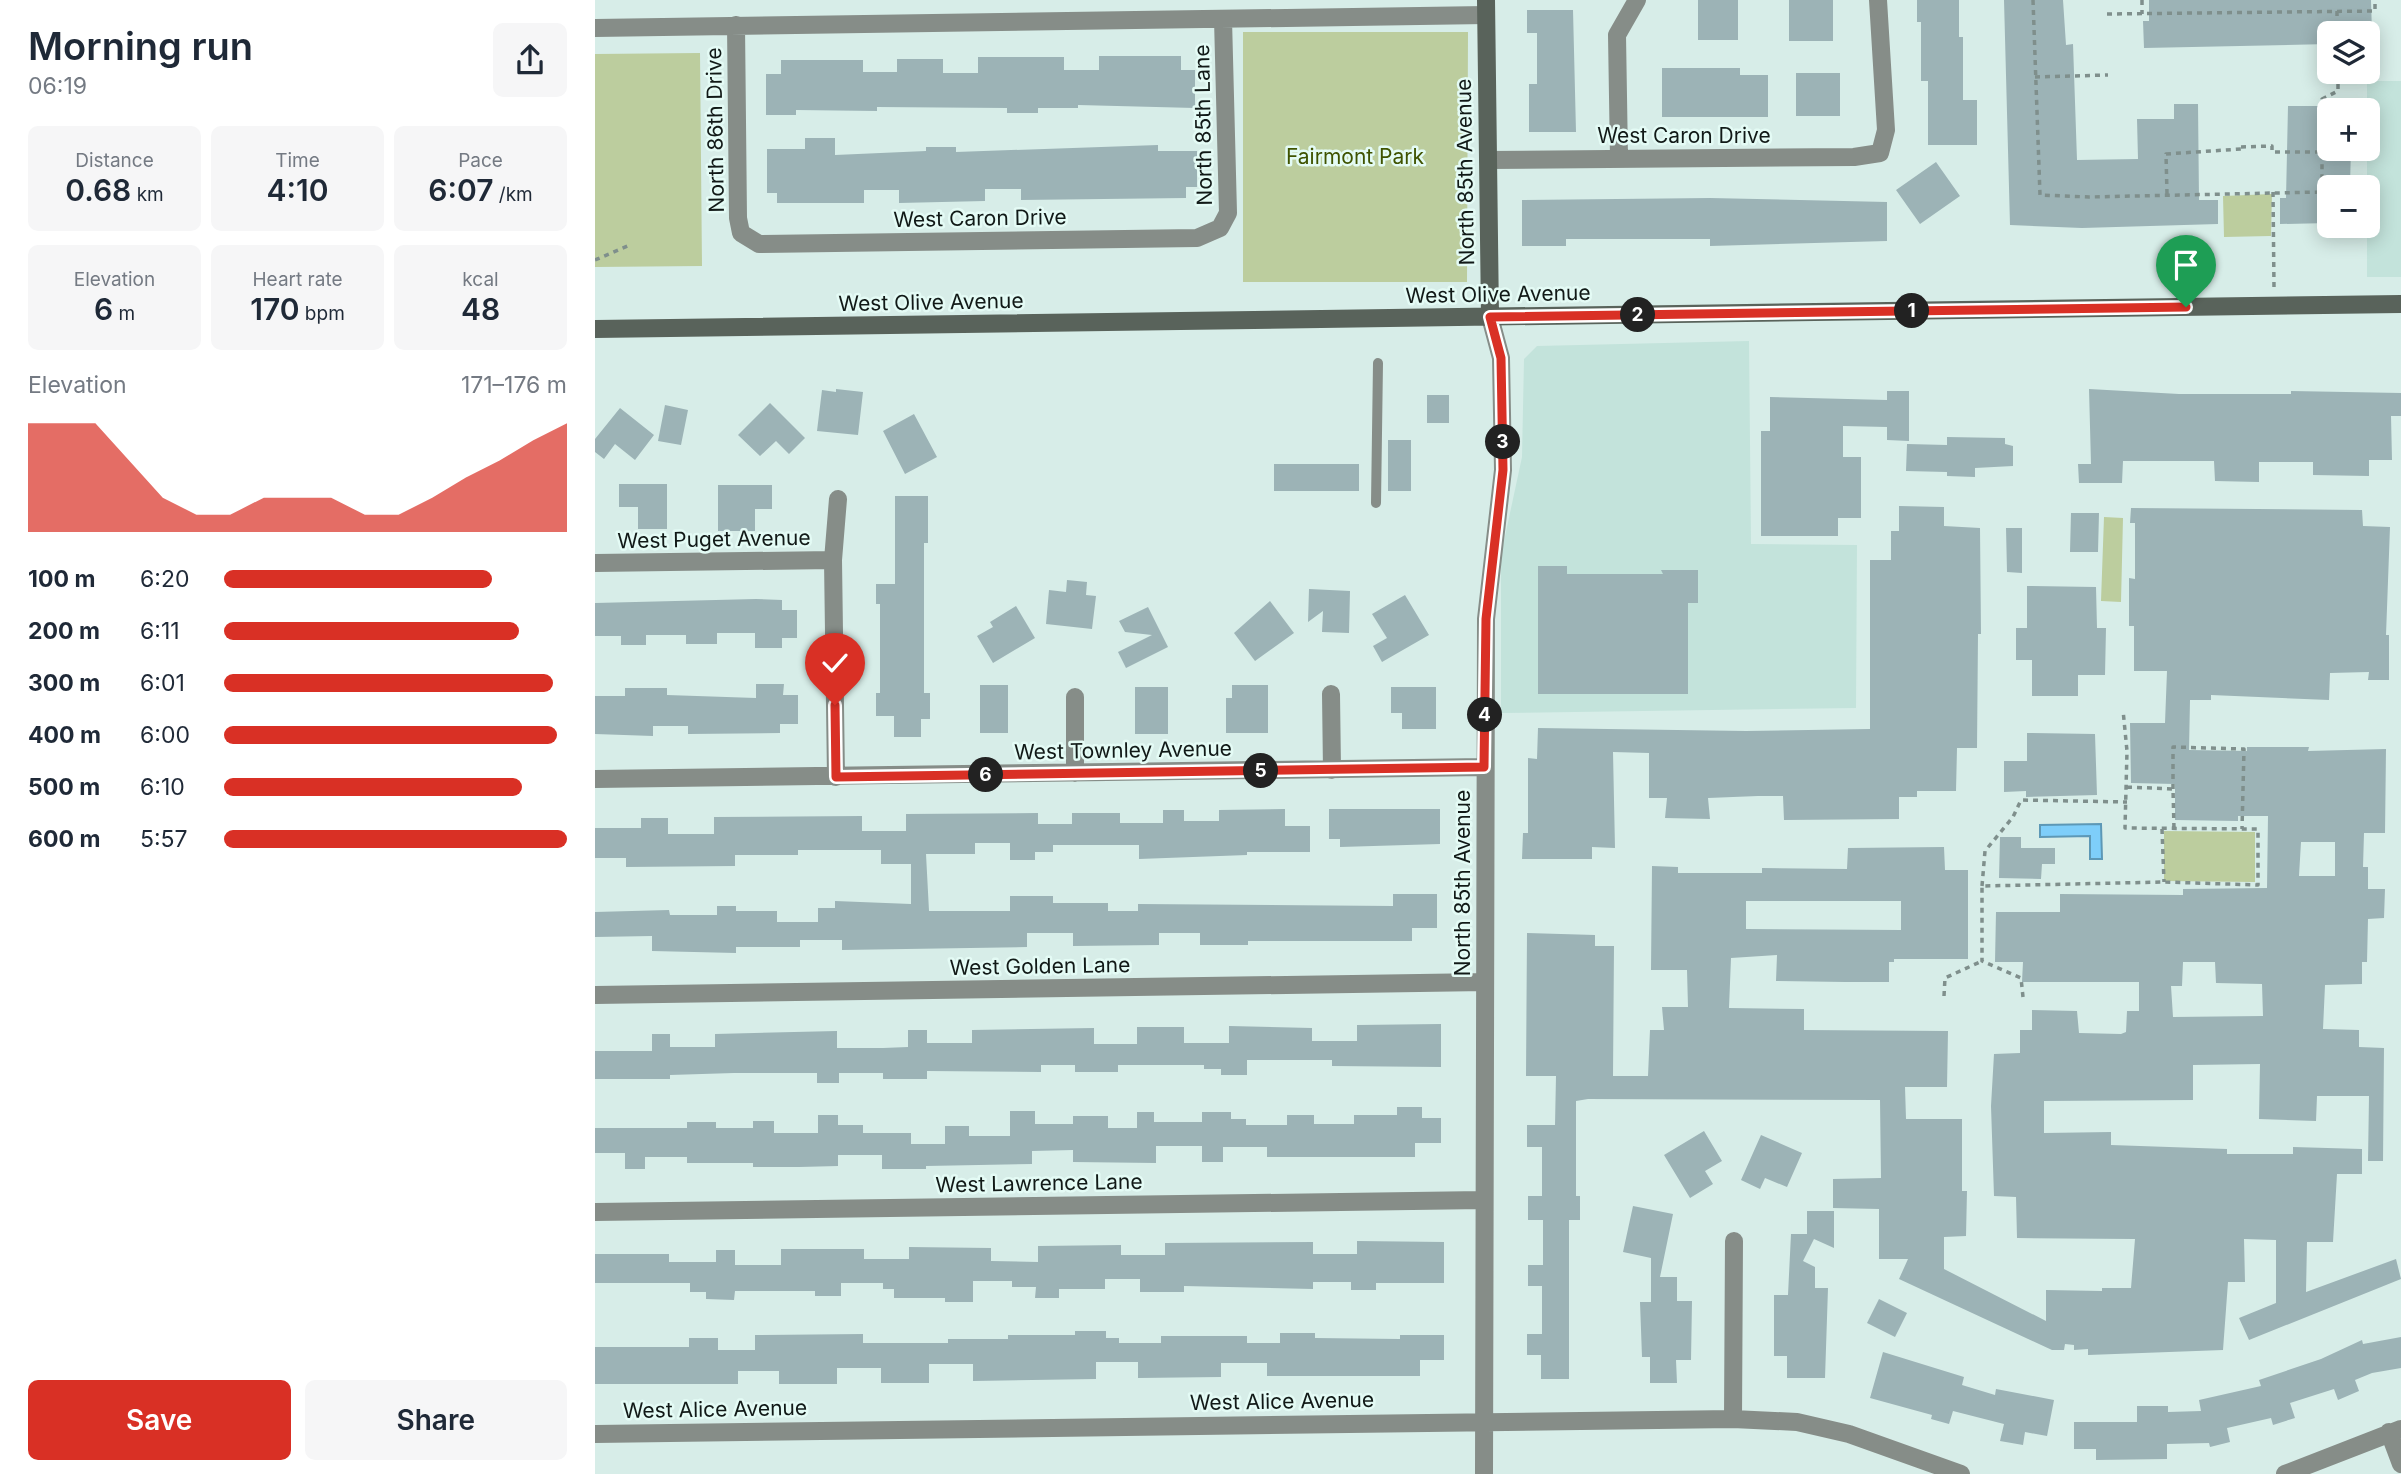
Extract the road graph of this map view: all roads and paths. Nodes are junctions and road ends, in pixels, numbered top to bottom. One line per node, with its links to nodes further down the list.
1 (1637, 0): 20 (street)
2 (1878, 0): 20 (street, West Caron Drive)
3 (2033, 0): 16 (path)
4 (2142, 0): 10 (path)
5 (2375, 0): 8 (path)
6 (1486, 8): 7 (street); 21 (main road, North 85th Avenue)
7 (1334, 9): 11 (street)
8 (2337, 11): 10 (path); 12 (path)
9 (2108, 14): 10 (path)
10 (2142, 14)
11 (1223, 19): 13 (street); 25 (street, North 85th Lane)
12 (2337, 21)
13 (736, 25): 14 (street); 26 (street, North 86th Drive)
14 (595, 27)
15 (2108, 75): 16 (path)
16 (2035, 77): 24 (path)
17 (2338, 84): 18 (path)
18 (2324, 98)
19 (2317, 152): 24 (path)
20 (1619, 158): 21 (street, West Caron Drive)
21 (1488, 160): 31 (main road, North 85th Avenue)
22 (2322, 161): 23 (path)
23 (2273, 192): 24 (path); 30 (path)
24 (2167, 194)
25 (1220, 228): 26 (street, West Caron Drive)
26 (741, 233)
27 (630, 245): 28 (path)
28 (595, 260)
29 (2401, 304): 30 (main road, West Olive Avenue)
30 (2275, 306): 31 (main road, West Olive Avenue)
31 (1490, 317): 32 (main road, West Olive Avenue); 41 (street, North 85th Avenue)
32 (595, 329)
33 (1378, 363): 35 (lane)
34 (838, 499): 36 (street)
35 (1376, 503)
36 (833, 560): 37 (street, West Puget Avenue); 44 (street)
37 (595, 563)
38 (1331, 694): 42 (street)
39 (1075, 697): 43 (street)
40 (2123, 710): 46 (path)
41 (1484, 767): 42 (street, West Townley Avenue); 55 (street, North 85th Avenue)
42 (1332, 770): 43 (street, West Townley Avenue)
43 (1075, 773): 44 (street, West Townley Avenue)
44 (836, 777): 45 (street, West Townley Avenue)
45 (595, 779)
46 (2127, 787): 47 (path); 48 (path)
47 (2173, 789): 50 (path); 51 (path)
48 (2127, 802): 49 (path); 53 (path)
49 (2162, 829): 50 (path); 52 (path)
50 (2174, 829): 51 (path)
51 (2242, 829): 52 (path)
52 (2164, 882): 53 (path)
53 (1982, 886): 54 (path)
54 (1982, 961): 57 (path); 58 (path)
55 (1485, 982): 56 (street, West Golden Lane); 59 (street, North 85th Avenue)
56 (595, 995)
57 (1944, 996)
58 (2023, 997)
59 (1483, 1200): 60 (street, West Lawrence Lane); 63 (street, North 85th Avenue)
60 (595, 1212)
61 (1734, 1241): 62 (street)
62 (1733, 1419): 63 (street, West Alice Avenue); 68 (street, West Alice Avenue)
63 (1484, 1421): 65 (street, West Alice Avenue); 67 (street, North 85th Avenue)
64 (2395, 1431): 66 (street); 69 (street)
65 (595, 1434)
66 (2401, 1464)
67 (1484, 1474)
68 (1961, 1474)
69 (2285, 1474)

